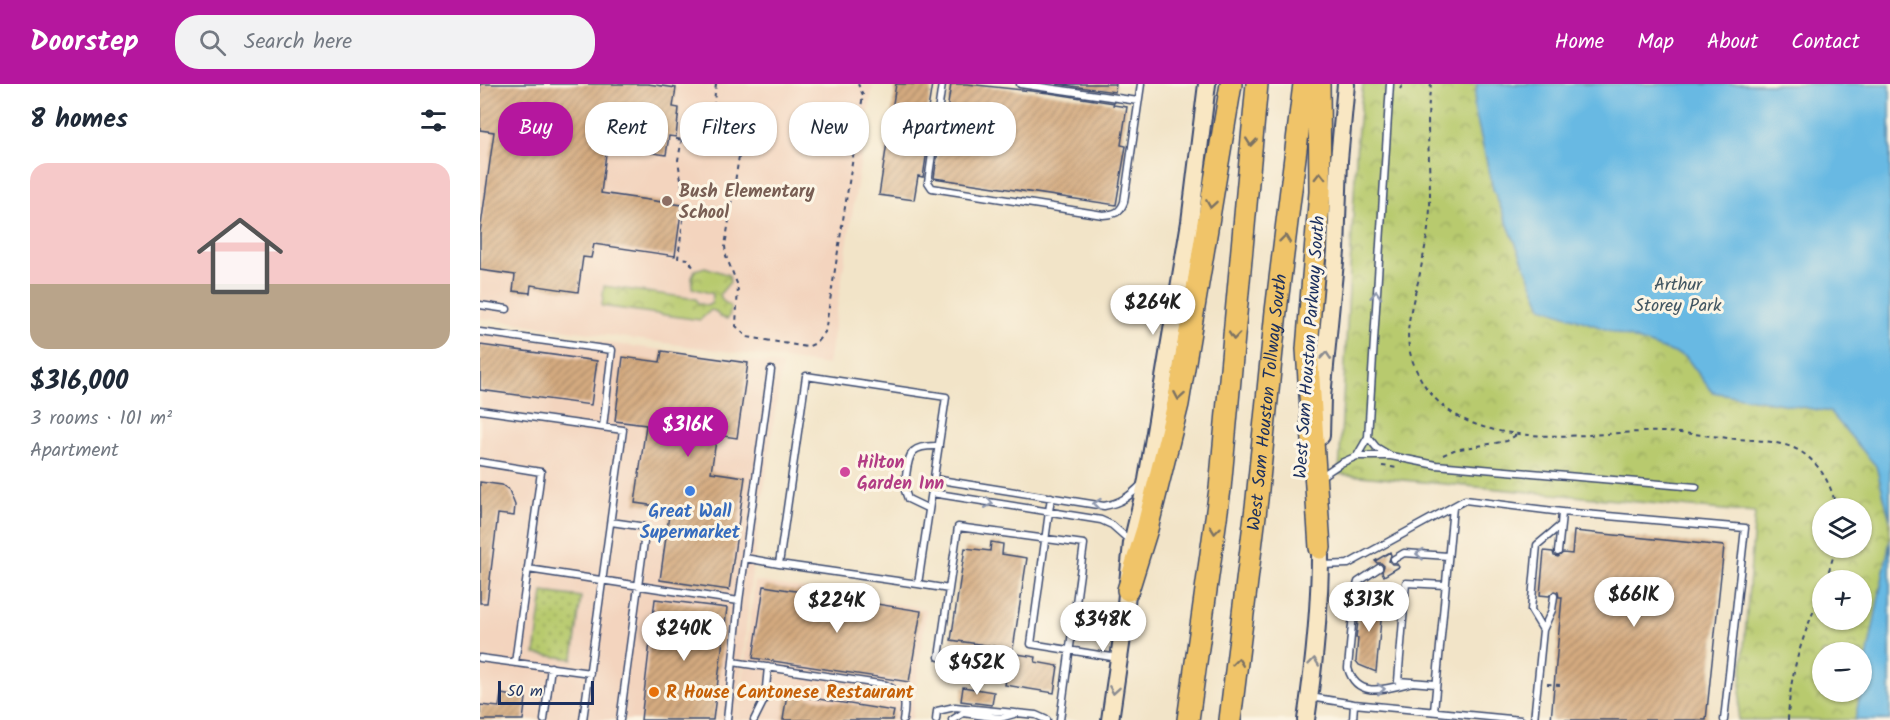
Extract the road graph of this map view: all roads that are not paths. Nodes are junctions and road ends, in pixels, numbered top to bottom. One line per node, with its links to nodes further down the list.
1 (942, 84): 11 (lane)
2 (1020, 84): 11 (lane)
3 (1141, 84): 11 (lane)
4 (1207, 84): 28 (main road)
5 (1231, 84): 54 (highway, one-way to 54)
6 (1257, 84): 84 (highway, one-way to 84)
7 (1304, 84): 85 (highway, West Sam Houston Tollway South, one-way to 7)
8 (1319, 84): 43 (highway, one-way to 8)
9 (1346, 84): 26 (main road, West Sam Houston Parkway South, one-way to 9)
10 (1390, 84): 20 (lane, one-way to 10)
11 (1138, 101)
12 (480, 305): 13 (lane)
13 (507, 309)
14 (480, 332): 18 (lane)
15 (771, 370): 44 (lane)
16 (480, 410): 18 (lane)
17 (627, 423): 19 (lane)
18 (603, 427): 19 (lane)
19 (623, 430): 37 (lane)
20 (1368, 437): 22 (lane); 23 (lane)
21 (939, 446): 25 (lane); 27 (lane); 46 (lane)
22 (1357, 456): 23 (lane); 26 (lane)
23 (1391, 456): 29 (lane)
24 (480, 462): 48 (lane)
25 (906, 476)
26 (1319, 477): 43 (main road, West Sam Houston Parkway South)
27 (934, 479): 31 (lane); 32 (lane)
28 (1147, 480): 32 (lane, one-way to 32); 40 (main road)
29 (1696, 487)
30 (904, 488): 34 (lane)
31 (932, 493): 34 (lane); 36 (lane, one-way to 36)
32 (1051, 496): 36 (lane)
33 (1453, 507): 35 (lane); 42 (lane); 43 (lane)
34 (929, 509): 50 (lane)
35 (1563, 512): 38 (lane); 90 (lane)
36 (1048, 513): 39 (lane); 40 (lane)
37 (611, 522): 49 (lane); 52 (lane)
38 (1561, 525): 41 (lane); 57 (lane)
39 (1045, 539): 53 (lane); 58 (lane); 58 (lane)
40 (1132, 543): 54 (main road)
41 (1558, 552)
42 (1448, 556): 45 (lane, one-way to 45); 51 (lane)
43 (1320, 557): 69 (main road, West Sam Houston Parkway South, one-way to 43)
44 (745, 558): 46 (lane); 56 (lane)
45 (1394, 559)
46 (779, 564): 50 (lane)
47 (1379, 568): 67 (lane, one-way to 67)
48 (528, 569): 49 (lane); 62 (lane)
49 (603, 580): 52 (lane); 66 (lane)
50 (918, 584): 53 (lane)
51 (1445, 585): 67 (lane); 68 (lane)
52 (638, 586): 56 (lane); 75 (lane)
53 (949, 589): 63 (lane)
54 (1128, 590): 60 (main road)
55 (1554, 596): 57 (lane)
56 (739, 601): 61 (lane)
57 (1543, 630): 89 (lane)
58 (1068, 651): 60 (lane); 82 (lane)
59 (480, 658): 62 (lane)
60 (1119, 658): 83 (main road, one-way to 83)
61 (733, 662): 65 (lane); 76 (lane)
62 (515, 663): 64 (lane)
63 (992, 666)
64 (551, 667): 66 (lane); 73 (lane)
65 (768, 667): 77 (lane); 78 (lane)
66 (590, 673): 74 (lane)
67 (1413, 682): 68 (lane)
68 (1436, 684): 71 (lane)
69 (1310, 696): 70 (lane); 86 (main road, West Sam Houston Parkway South)
70 (1354, 704): 71 (lane); 87 (lane)
71 (1434, 711): 88 (lane)
72 (1017, 717): 79 (lane); 80 (lane); 81 (lane)
73 (544, 720)
74 (583, 720)
75 (620, 720)
76 (726, 720)
77 (754, 720)
78 (903, 720)
79 (936, 720)
80 (952, 720)
81 (1047, 720)
82 (1060, 720)
83 (1110, 720)
84 (1188, 720)
85 (1230, 720)
86 (1306, 720)
87 (1353, 720)
88 (1521, 720)
89 (1534, 720)
90 (1724, 720)

